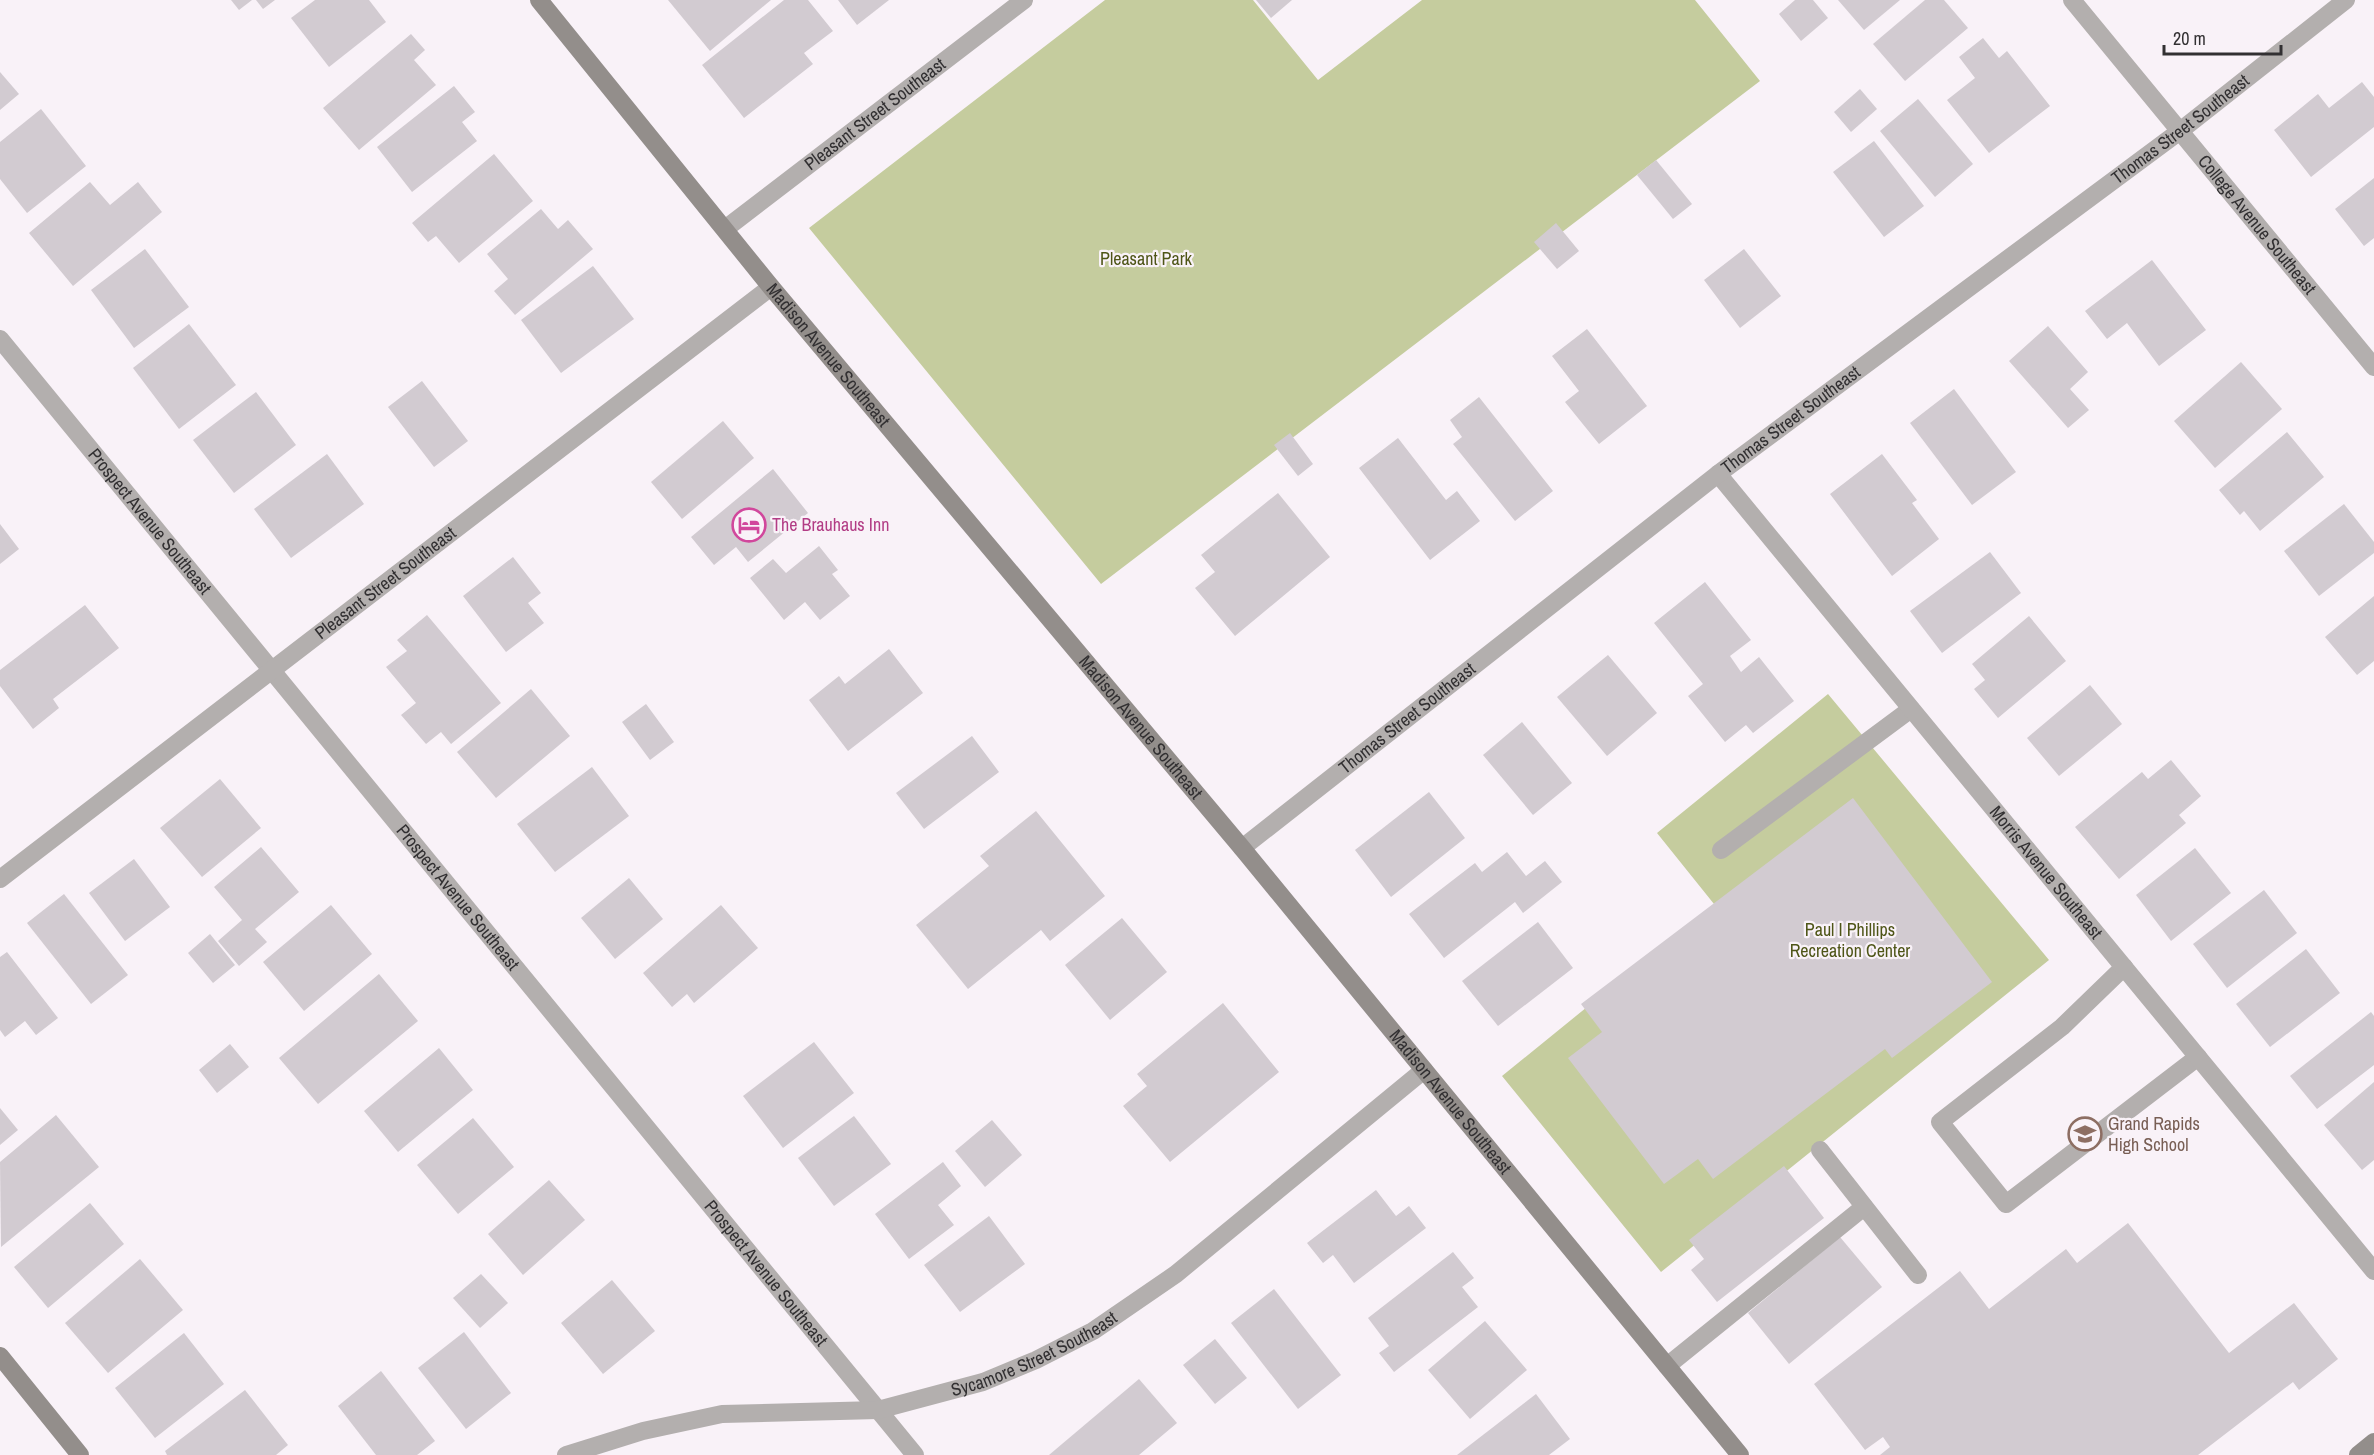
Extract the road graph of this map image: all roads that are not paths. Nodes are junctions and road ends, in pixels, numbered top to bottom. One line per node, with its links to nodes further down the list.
1 (539, 0): 6 (street, Madison Avenue Southeast)
2 (1024, 0): 6 (street, Pleasant Street Southeast)
3 (2072, 0): 5 (street, College Avenue Southeast)
4 (2346, 0): 5 (street, Thomas Street Southeast)
5 (2180, 131): 9 (street, College Avenue Southeast); 10 (street, Thomas Street Southeast)
6 (725, 230): 7 (street, Madison Avenue Southeast)
7 (771, 287): 11 (street, Pleasant Street Southeast); 13 (street, Madison Avenue Southeast)
8 (0, 339): 11 (street, Prospect Avenue Southeast)
9 (2374, 367)
10 (1718, 474): 12 (street, Morris Avenue Southeast); 13 (street, Thomas Street Southeast)
11 (272, 670): 15 (street, Pleasant Street Southeast); 25 (street, Prospect Avenue Southeast)
12 (1911, 708): 14 (street); 16 (street, Morris Avenue Southeast)
13 (1242, 848): 18 (street, Madison Avenue Southeast)
14 (1721, 850)
15 (0, 879)
16 (2124, 967): 17 (street, Morris Avenue Southeast); 17 (street)
17 (2198, 1057): 21 (street, Morris Avenue Southeast)
18 (1424, 1070): 24 (street, Madison Avenue Southeast); 25 (street, Sycamore Street Southeast)
19 (1820, 1150): 20 (street)
20 (1864, 1207): 22 (street); 24 (street)
21 (2374, 1271)
22 (1918, 1275)
23 (0, 1356): 27 (street)
24 (1667, 1366): 30 (street, Madison Avenue Southeast)
25 (878, 1410): 28 (street, Sycamore Street Southeast); 29 (street, Prospect Avenue Southeast)
26 (2374, 1442): 31 (street)
27 (80, 1455)
28 (566, 1455)
29 (915, 1455)
30 (1740, 1455)
31 (2358, 1455)

